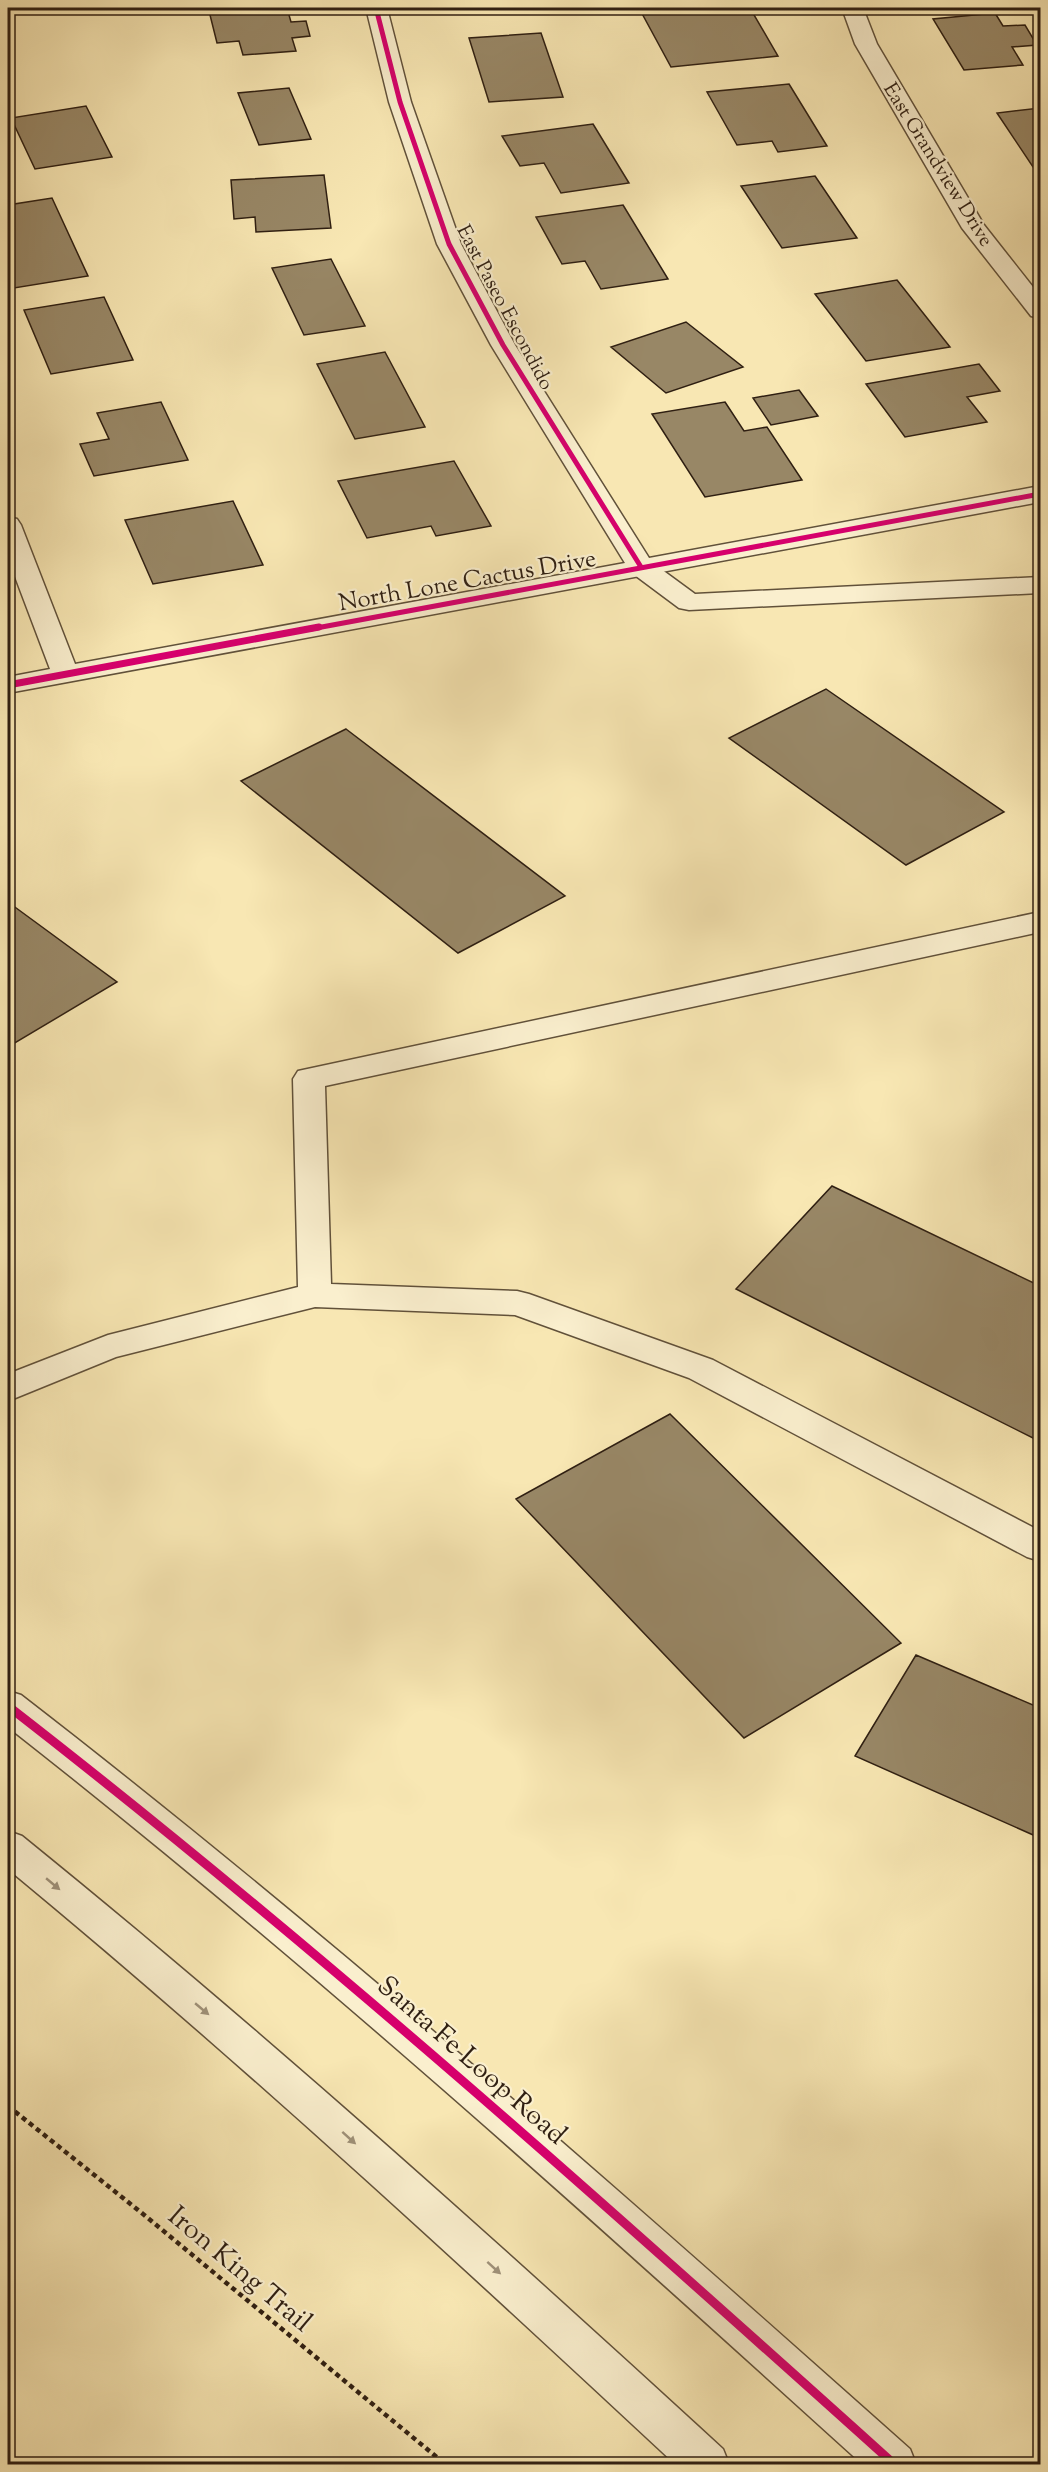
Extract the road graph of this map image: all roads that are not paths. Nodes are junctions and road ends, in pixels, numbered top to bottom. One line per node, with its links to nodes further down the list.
1 (376, 8): 6 (street, East Paseo Escondido)
2 (852, 8): 3 (street, East Grandview Drive)
3 (1041, 311)
4 (1041, 494): 6 (street, North Lone Cactus Drive)
5 (8, 525): 8 (street)
6 (641, 567): 7 (street); 8 (street, North Lone Cactus Drive)
7 (1041, 585)
8 (65, 673): 9 (street, North Lone Cactus Drive)
9 (8, 685)
10 (1041, 922): 11 (street)
11 (315, 1294): 12 (street); 13 (street)
12 (8, 1388)
13 (1041, 1547)
14 (8, 1706): 17 (street, Santa Fe Loop Road)
15 (8, 1847): 16 (street, one-way to 16)
16 (707, 2464)
17 (894, 2464)

